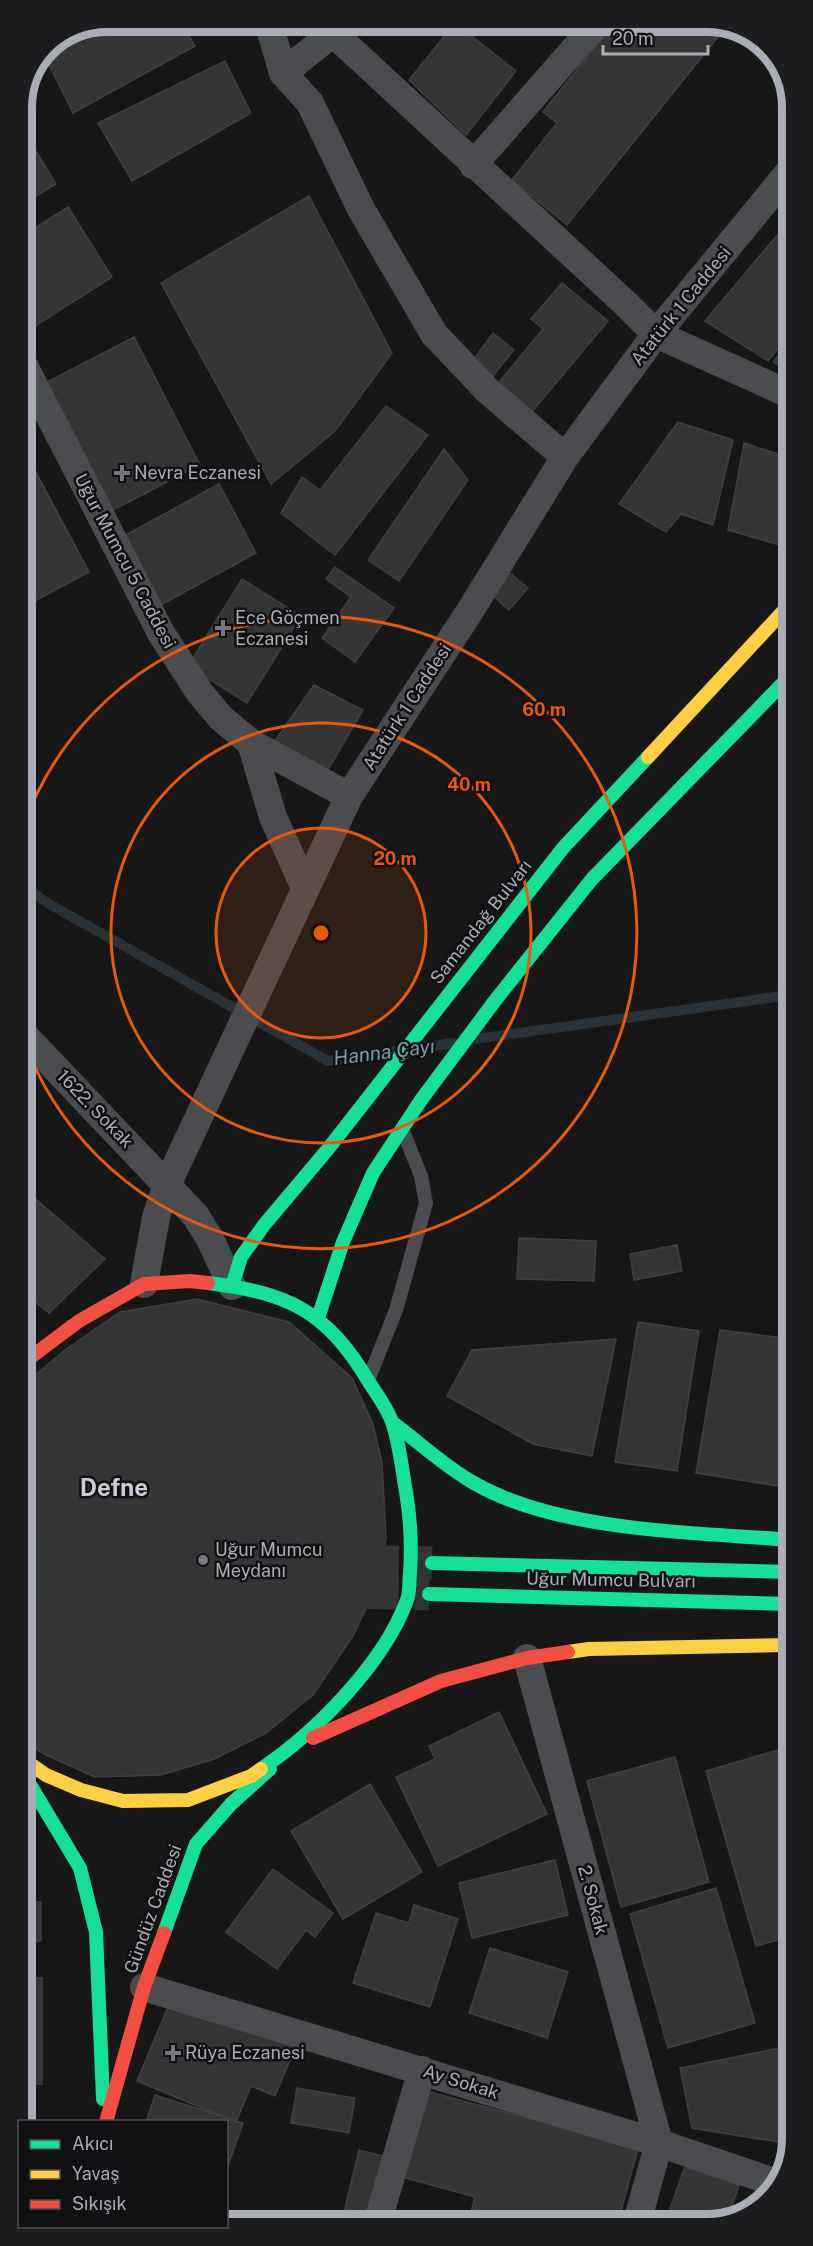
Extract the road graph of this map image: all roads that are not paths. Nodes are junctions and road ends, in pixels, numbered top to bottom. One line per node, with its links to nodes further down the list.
1 (271, 32): 5 (street)
2 (333, 32): 5 (street)
3 (344, 32): 6 (street)
4 (589, 32): 6 (street)
5 (283, 73): 11 (street)
6 (473, 165): 8 (street)
7 (782, 181): 8 (street, Atatürk 1 Caddesi)
8 (656, 334): 10 (street); 11 (street, Atatürk 1 Caddesi)
9 (32, 381): 14 (street, Uğur Mumcu 5 Caddesi)
10 (782, 390)
11 (565, 457): 15 (street, Atatürk 1 Caddesi)
12 (782, 613): 21 (main road, Samandağ Bulvarı)
13 (782, 684): 18 (main road)
14 (251, 744): 15 (street, Uğur Mumcu 5 Caddesi); 16 (street)
15 (349, 796): 16 (street, Atatürk 1 Caddesi)
16 (305, 888): 19 (street, Atatürk 1 Caddesi)
17 (32, 1044): 19 (street, 1622. Sokak)
18 (402, 1129): 22 (main road); 24 (lane)
19 (166, 1185): 20 (street, Atatürk 1 Caddesi); 21 (street)
20 (144, 1284): 21 (main road); 23 (main road)
21 (232, 1286): 22 (main road)
22 (318, 1318): 24 (main road)
23 (32, 1356)
24 (368, 1380): 25 (main road)
25 (393, 1422): 26 (main road); 33 (main road)
26 (782, 1539)
27 (432, 1563): 28 (main road, Uğur Mumcu Bulvarı)
28 (782, 1572)
29 (429, 1594): 30 (main road, Uğur Mumcu Bulvarı)
30 (782, 1604)
31 (782, 1645): 32 (main road)
32 (527, 1658): 33 (main road); 40 (street, 2. Sokak)
33 (295, 1746): 34 (main road); 36 (main road, Gündüz Caddesi)
34 (32, 1766)
35 (32, 1788): 39 (main road, Gündüz Caddesi)
36 (144, 1987): 37 (street, Ay Sokak); 38 (main road, Gündüz Caddesi)
37 (422, 2070): 40 (street, Ay Sokak); 42 (street)
38 (105, 2120)
39 (105, 2120)
40 (659, 2143): 41 (street, Ay Sokak); 43 (street)
41 (770, 2180)
42 (380, 2214)
43 (639, 2214)

